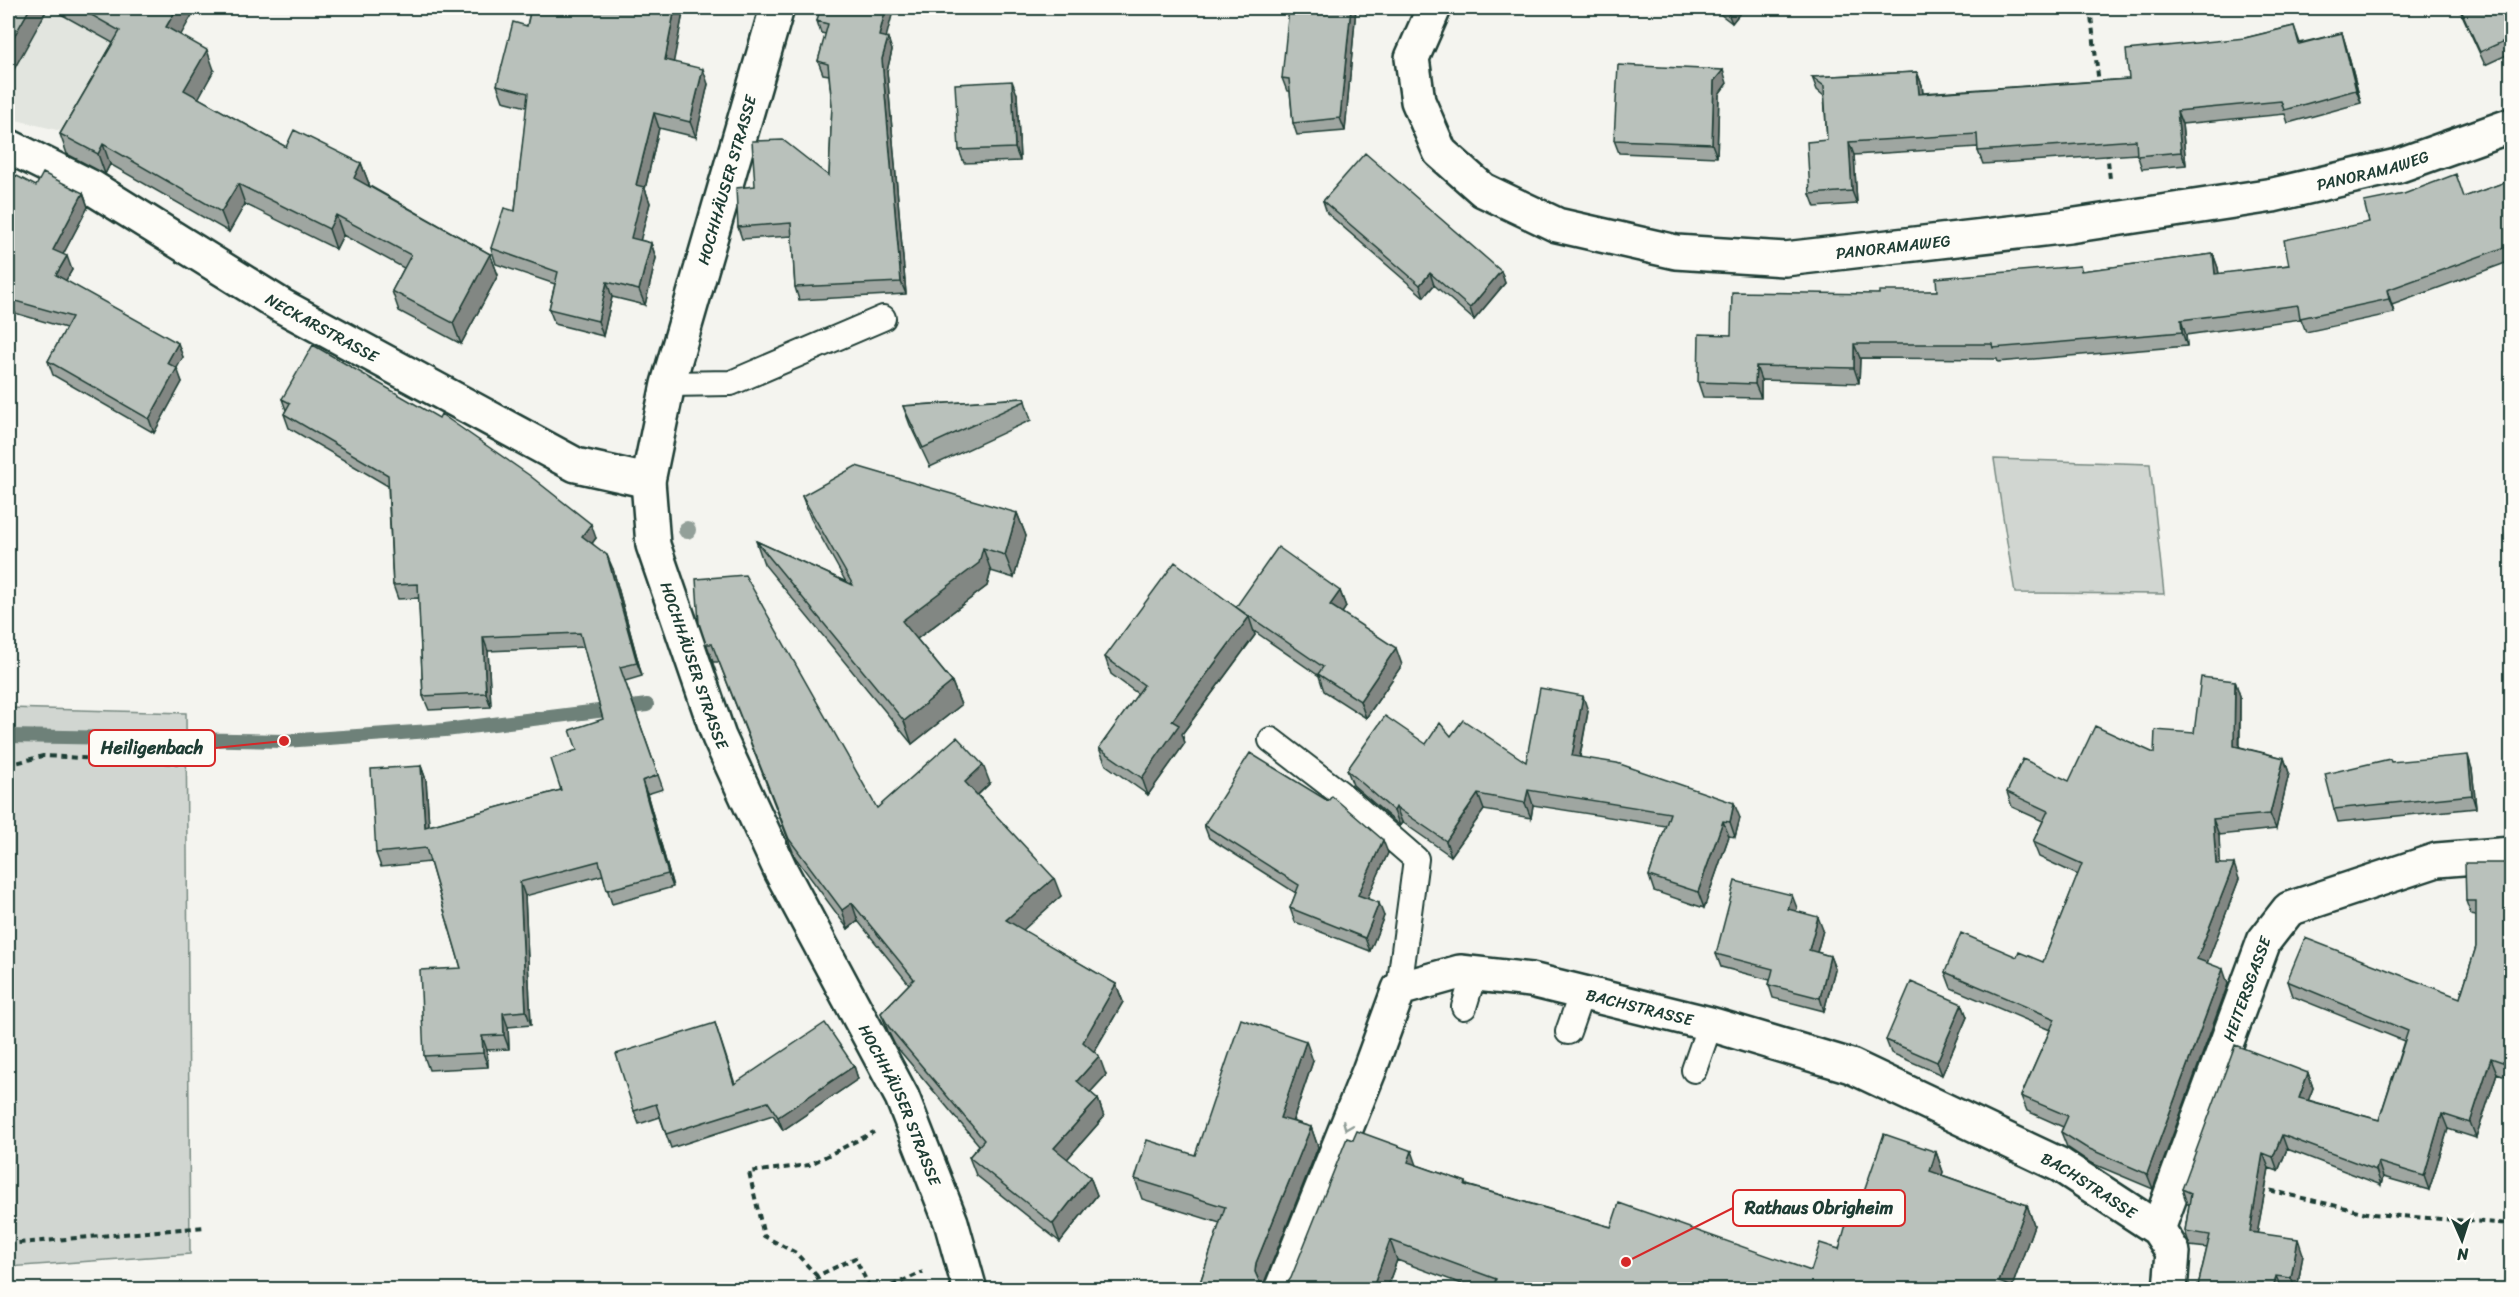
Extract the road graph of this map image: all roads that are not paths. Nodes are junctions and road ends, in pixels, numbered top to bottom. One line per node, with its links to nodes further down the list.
1 (777, 8): 6 (street, HOCHHÄUSER STRASSE)
2 (1434, 8): 3 (street, PANORAMAWEG)
3 (2511, 125)
4 (8, 146): 7 (street, NECKARSTRASSE)
5 (883, 318): 6 (lane)
6 (668, 384): 7 (street, HOCHHÄUSER STRASSE)
7 (648, 481): 18 (street, HOCHHÄUSER STRASSE)
8 (1271, 740): 11 (lane)
9 (2511, 854): 17 (street, HEITERSGASSE)
10 (1474, 974): 11 (street, BACHSTRASSE); 12 (street, BACHSTRASSE); 13 (lane)
11 (1399, 989): 19 (street, one-way to 19)
12 (1582, 992): 14 (street, BACHSTRASSE); 15 (lane)
13 (1464, 1007)
14 (1710, 1024): 16 (lane); 17 (street, BACHSTRASSE)
15 (1568, 1032)
16 (1694, 1070)
17 (2158, 1229): 20 (street)
18 (970, 1290)
19 (1281, 1290)
20 (2170, 1290)

